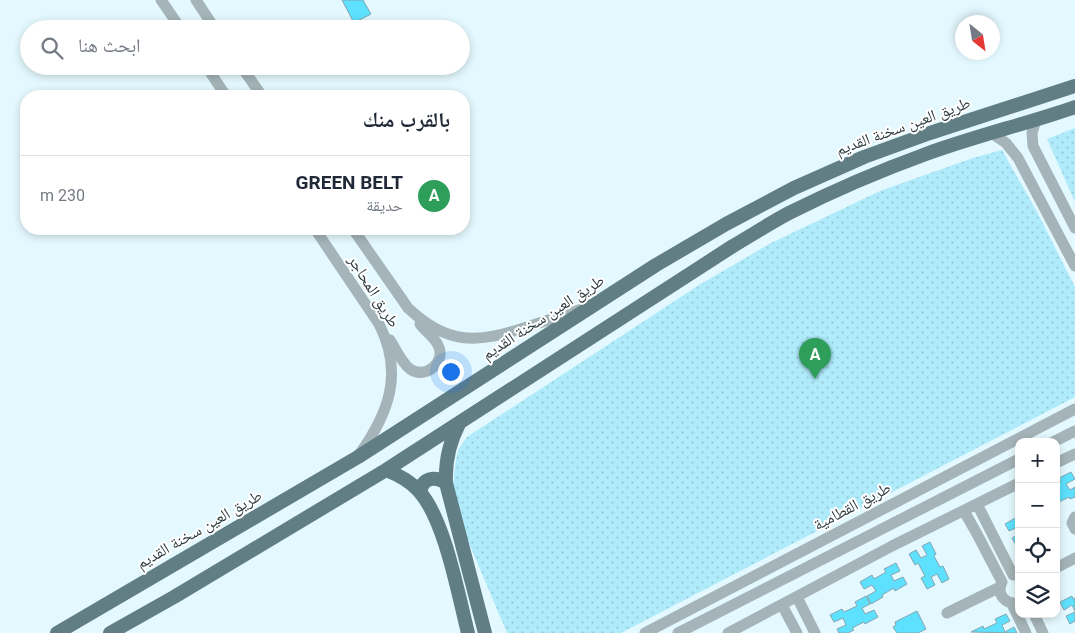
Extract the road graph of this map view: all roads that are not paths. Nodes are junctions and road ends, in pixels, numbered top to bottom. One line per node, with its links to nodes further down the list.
1 (161, 0): 3 (street)
2 (196, 0): 4 (street)
3 (175, 20)
4 (209, 20)
5 (212, 75): 8 (street)
6 (247, 75): 9 (street)
7 (1075, 86): 17 (main road, طريق العين سخنة القديم)
8 (222, 90)
9 (258, 90)
10 (1075, 107): 11 (main road)
11 (1036, 120): 12 (main road); 13 (street)
12 (990, 132): 16 (street); 21 (main road)
13 (1075, 228)
14 (319, 235): 19 (street, طريق المحاجر)
15 (357, 235): 18 (street, طريق المحاجر)
16 (1075, 266)
17 (594, 305): 18 (street, طريق المحاجر); 25 (main road, طريق العين سخنة القديم)
18 (408, 308): 19 (street)
19 (378, 324): 25 (street, طريق المحاجر)
20 (1075, 409): 29 (street, طريق القطامية)
21 (460, 424): 28 (main road); 30 (main road)
22 (1075, 430): 23 (street)
23 (1060, 438)
24 (1075, 454): 27 (street)
25 (358, 457): 49 (main road, طريق العين سخنة القديم)
26 (1015, 461): 33 (street, طريق القطامية)
27 (1060, 461)
28 (386, 470): 32 (main road); 50 (main road)
29 (947, 475): 33 (street); 53 (street, طريق القطامية)
30 (446, 483): 32 (main road); 52 (main road)
31 (1015, 485): 34 (street)
32 (420, 492): 51 (main road)
33 (955, 492): 54 (street, طريق القطامية)
34 (977, 504): 35 (street); 40 (street)
35 (964, 511): 42 (street); 43 (street)
36 (1075, 517): 37 (street)
37 (1075, 529)
38 (1075, 558): 39 (street)
39 (1060, 566)
40 (1015, 574)
41 (1015, 576): 42 (street)
42 (1001, 584): 44 (street); 46 (street)
43 (797, 597): 45 (street); 57 (street)
44 (1015, 603)
45 (782, 605): 55 (street); 56 (street)
46 (947, 613)
47 (1020, 618): 58 (street)
48 (1036, 618): 59 (street)
49 (57, 633)
50 (110, 633)
51 (468, 633)
52 (485, 633)
53 (645, 633)
54 (678, 633)
55 (728, 633)
56 (797, 633)
57 (816, 633)
58 (1026, 633)
59 (1043, 633)

